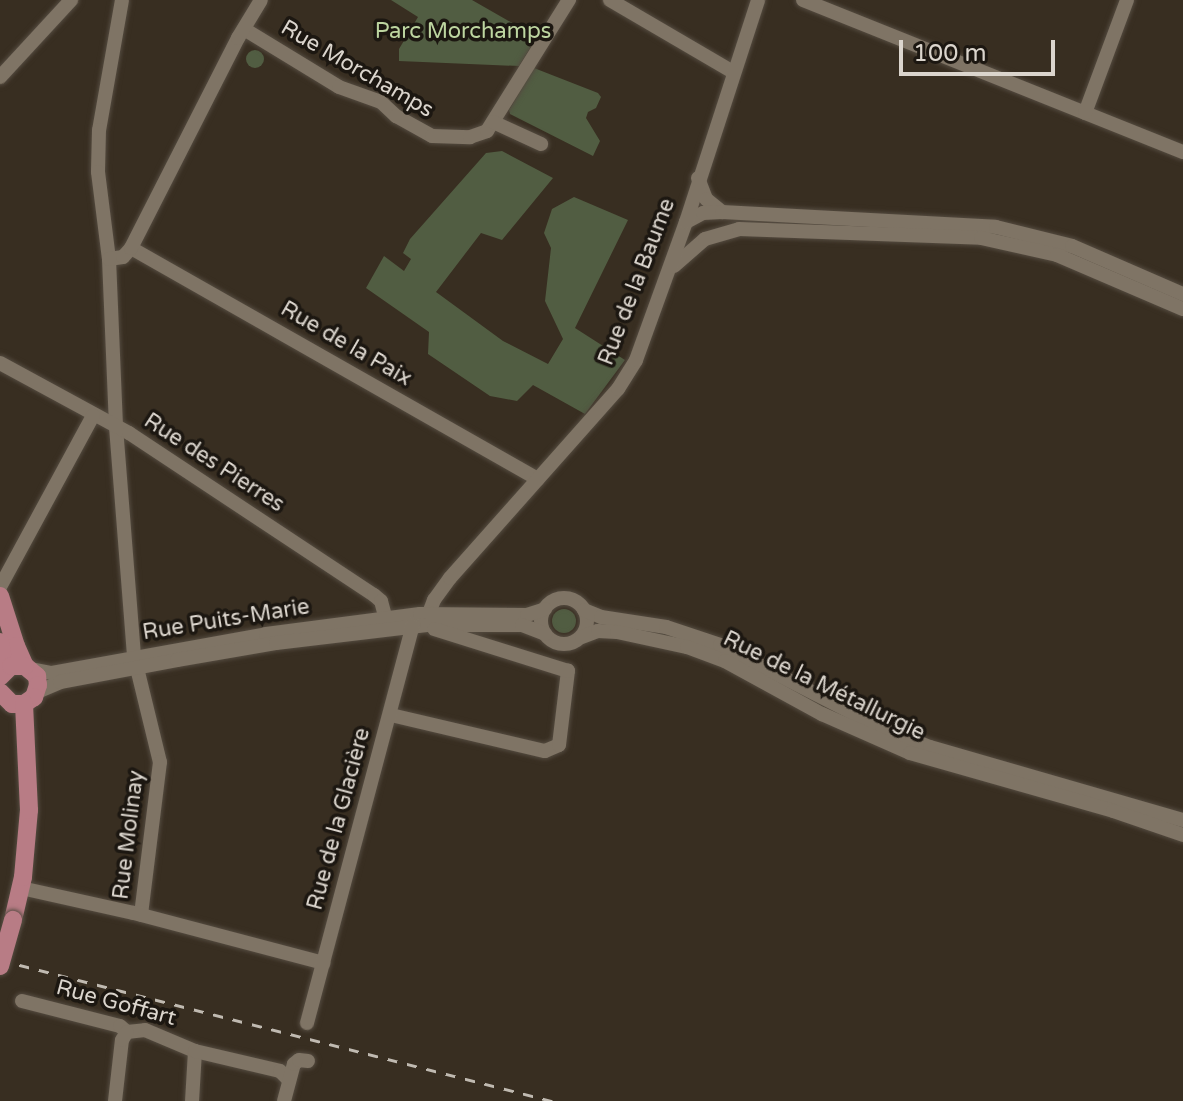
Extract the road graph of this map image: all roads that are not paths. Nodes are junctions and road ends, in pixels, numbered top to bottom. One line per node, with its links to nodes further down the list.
1 (71, 0): 11 (street)
2 (122, 0): 20 (street, Rue Molinay)
3 (261, 0): 9 (street, Rue Morchamps)
4 (569, 0): 13 (street)
5 (610, 0): 10 (street)
6 (758, 0): 10 (street, Rue de la Baume)
7 (803, 0): 12 (street)
8 (1127, 0): 12 (street)
9 (244, 29): 13 (street, Rue Morchamps); 19 (street, Rue Morchamps)
10 (733, 72): 16 (street, Rue de la Baume)
11 (0, 77)
12 (1085, 113): 15 (street)
13 (493, 122): 14 (street)
14 (541, 144)
15 (1183, 152)
16 (698, 178): 17 (street); 18 (street, Rue de la Baume)
17 (722, 212): 18 (street); 22 (street)
18 (686, 222): 21 (street, Rue de la Baume)
19 (131, 248): 20 (street); 27 (street, Rue de la Paix)
20 (109, 259): 26 (street, Rue Molinay)
21 (666, 275): 23 (street); 27 (street, Rue de la Baume)
22 (1183, 294)
23 (1183, 309)
24 (0, 363): 25 (street, Rue des Pierres)
25 (93, 416): 26 (street, Rue des Pierres); 28 (street)
26 (116, 427): 32 (street, Rue des Pierres); 37 (street, Rue Molinay)
27 (538, 479): 33 (street, Rue de la Baume)
28 (0, 587)
29 (0, 596): 38 (main road)
30 (545, 609): 31 (street, Rue de la Métallurgie); 33 (street, Rue de la Métallurgie); 34 (street)
31 (584, 610): 35 (street); 43 (street, Rue de la Métallurgie)
32 (386, 620): 33 (street, Rue Puits-Marie); 37 (street, Rue Puits-Marie)
33 (423, 621): 34 (street, Rue de la Métallurgie); 37 (street, Rue Puits-Marie); 42 (street, Rue de la Glacière); 42 (street)
34 (545, 634): 35 (street, Rue de la Métallurgie)
35 (582, 637): 44 (street, Rue de la Métallurgie)
36 (0, 642): 39 (main road)
37 (136, 662): 38 (street, Rue Puits-Marie); 41 (street, Rue Puits-Marie); 46 (street, Rue Molinay)
38 (28, 668): 39 (main road); 41 (main road)
39 (2, 674)
40 (0, 692): 41 (main road)
41 (30, 698): 45 (main road)
42 (391, 715): 47 (street, Rue de la Glacière)
43 (1183, 820)
44 (1183, 835)
45 (21, 888): 46 (street); 48 (main road, bridge)
46 (141, 915): 47 (street)
47 (323, 963): 50 (street, Rue de la Glacière)
48 (0, 966)
49 (22, 1001): 51 (street, Rue Goffart)
50 (307, 1023)
51 (127, 1032): 52 (street, Rue Goffart); 55 (street)
52 (195, 1051): 54 (street); 56 (street, Rue Goffart)
53 (308, 1061): 54 (street)
54 (289, 1080): 57 (street)
55 (115, 1101)
56 (192, 1101)
57 (284, 1101)

